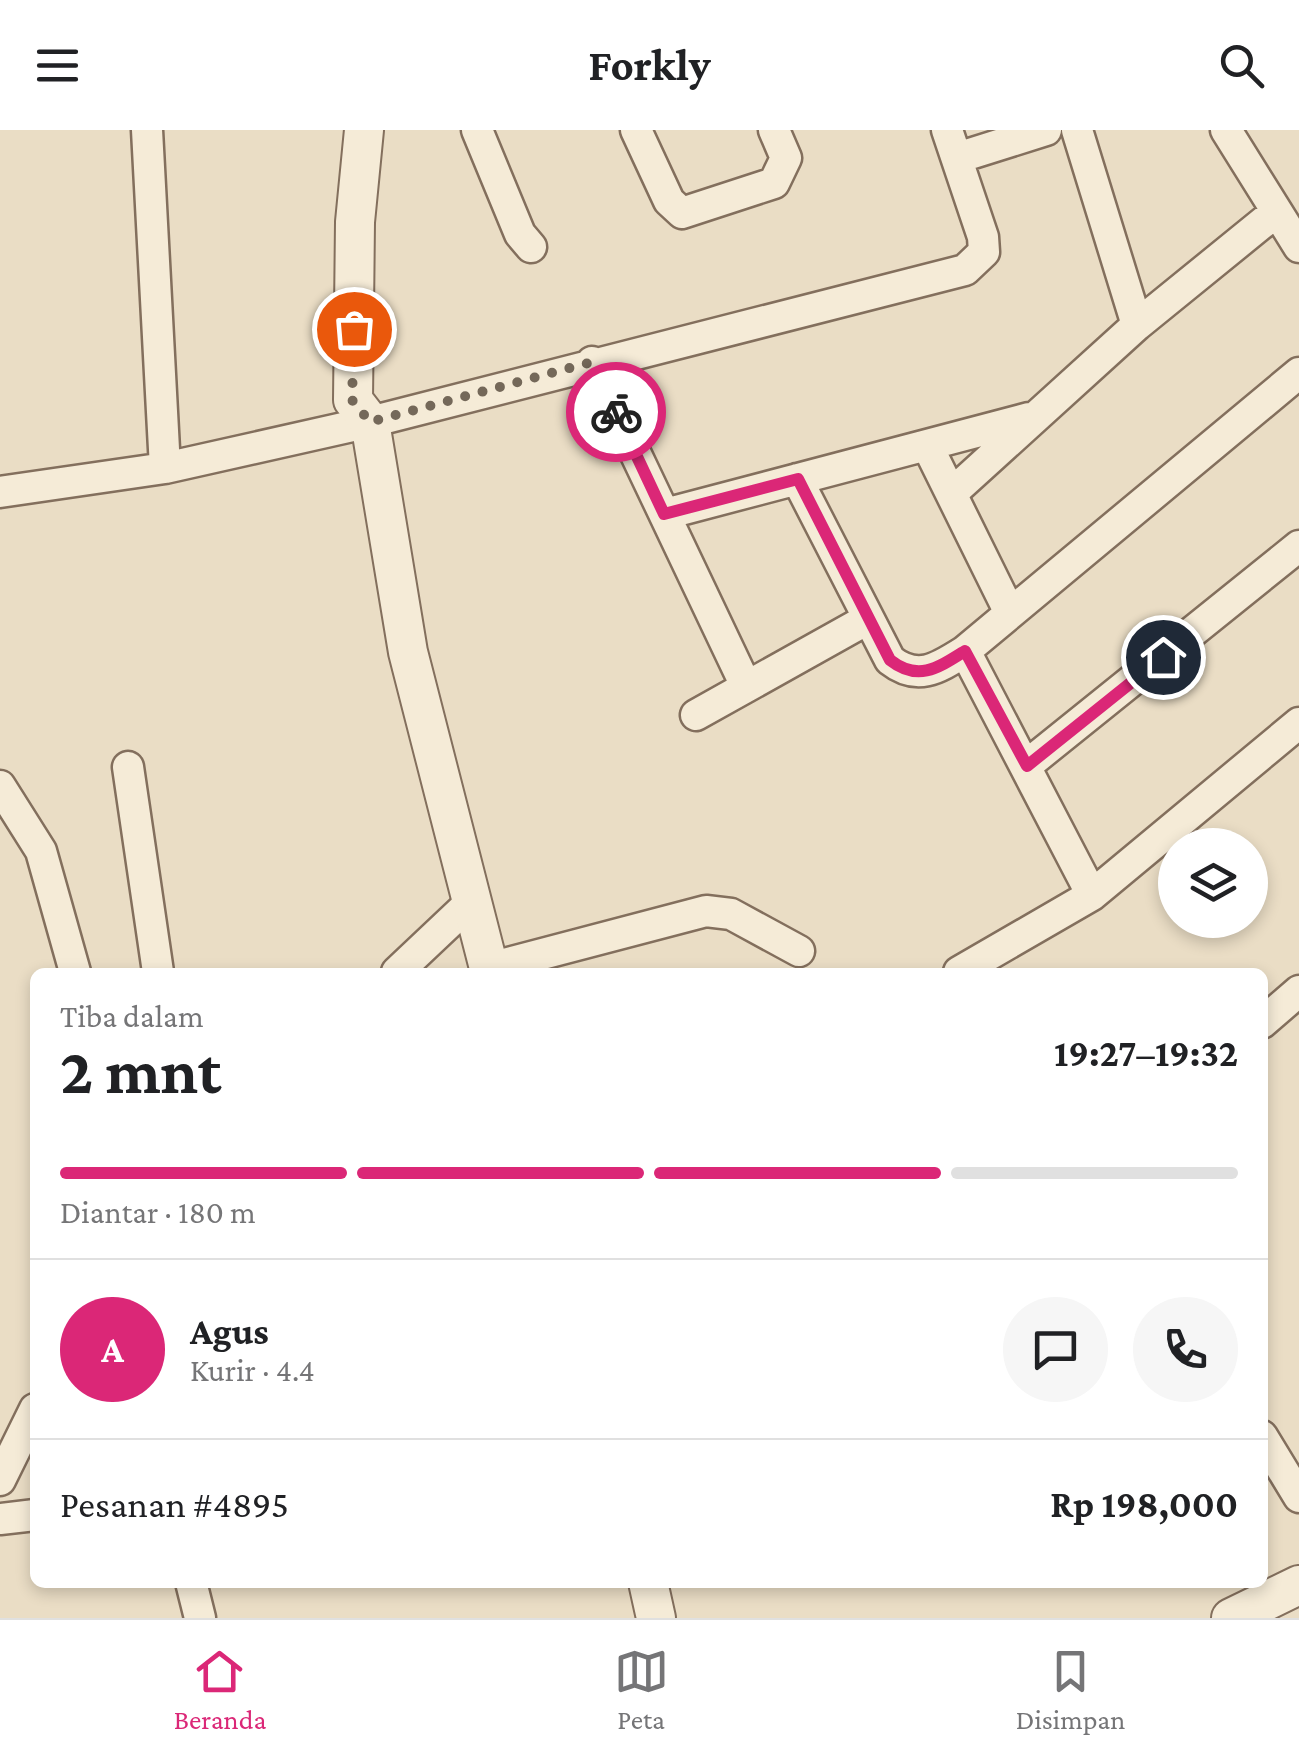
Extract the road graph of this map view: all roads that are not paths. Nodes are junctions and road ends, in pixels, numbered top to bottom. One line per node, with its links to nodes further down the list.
1 (146, 130): 19 (street)
2 (364, 130): 16 (street)
3 (477, 130): 11 (street)
4 (636, 130): 5 (street)
5 (774, 130)
6 (1046, 130): 9 (street)
7 (1077, 130): 13 (street)
8 (1226, 130): 10 (street)
9 (952, 144): 14 (street)
10 (1276, 212): 12 (street); 13 (street)
11 (531, 247)
12 (1299, 247)
13 (1137, 326): 17 (street)
14 (592, 362): 16 (street); 23 (street)
15 (1299, 373): 25 (street)
16 (361, 411): 19 (street); 35 (street)
17 (1036, 416): 18 (street); 22 (street)
18 (927, 445): 20 (street); 22 (street)
19 (165, 468): 21 (street)
20 (798, 479): 23 (street); 26 (street)
21 (0, 492)
22 (952, 493): 25 (street)
23 (664, 514): 28 (street)
24 (1299, 546): 32 (street)
25 (1010, 613): 27 (street)
26 (866, 620): 27 (street); 28 (street)
27 (965, 651): 32 (street)
28 (746, 686): 29 (street)
29 (696, 715)
30 (1299, 723): 34 (street)
31 (128, 766): 38 (street)
32 (1027, 766): 34 (street)
33 (0, 786): 37 (street)
34 (1092, 895): 42 (street)
35 (469, 904): 39 (street); 40 (street)
36 (799, 951): 41 (street)
37 (73, 968)
38 (157, 968)
39 (401, 968)
40 (488, 968)
41 (496, 968)
42 (965, 968)
43 (1299, 992): 44 (street)
44 (1268, 1018)
45 (30, 1419): 47 (street)
46 (1268, 1446): 48 (street)
47 (0, 1480)
48 (1299, 1497)
49 (30, 1516): 50 (street)
50 (0, 1518)
51 (1299, 1584): 56 (street)
52 (192, 1588): 54 (street)
53 (649, 1588): 55 (street)
54 (200, 1618)
55 (656, 1618)
56 (1231, 1618)

